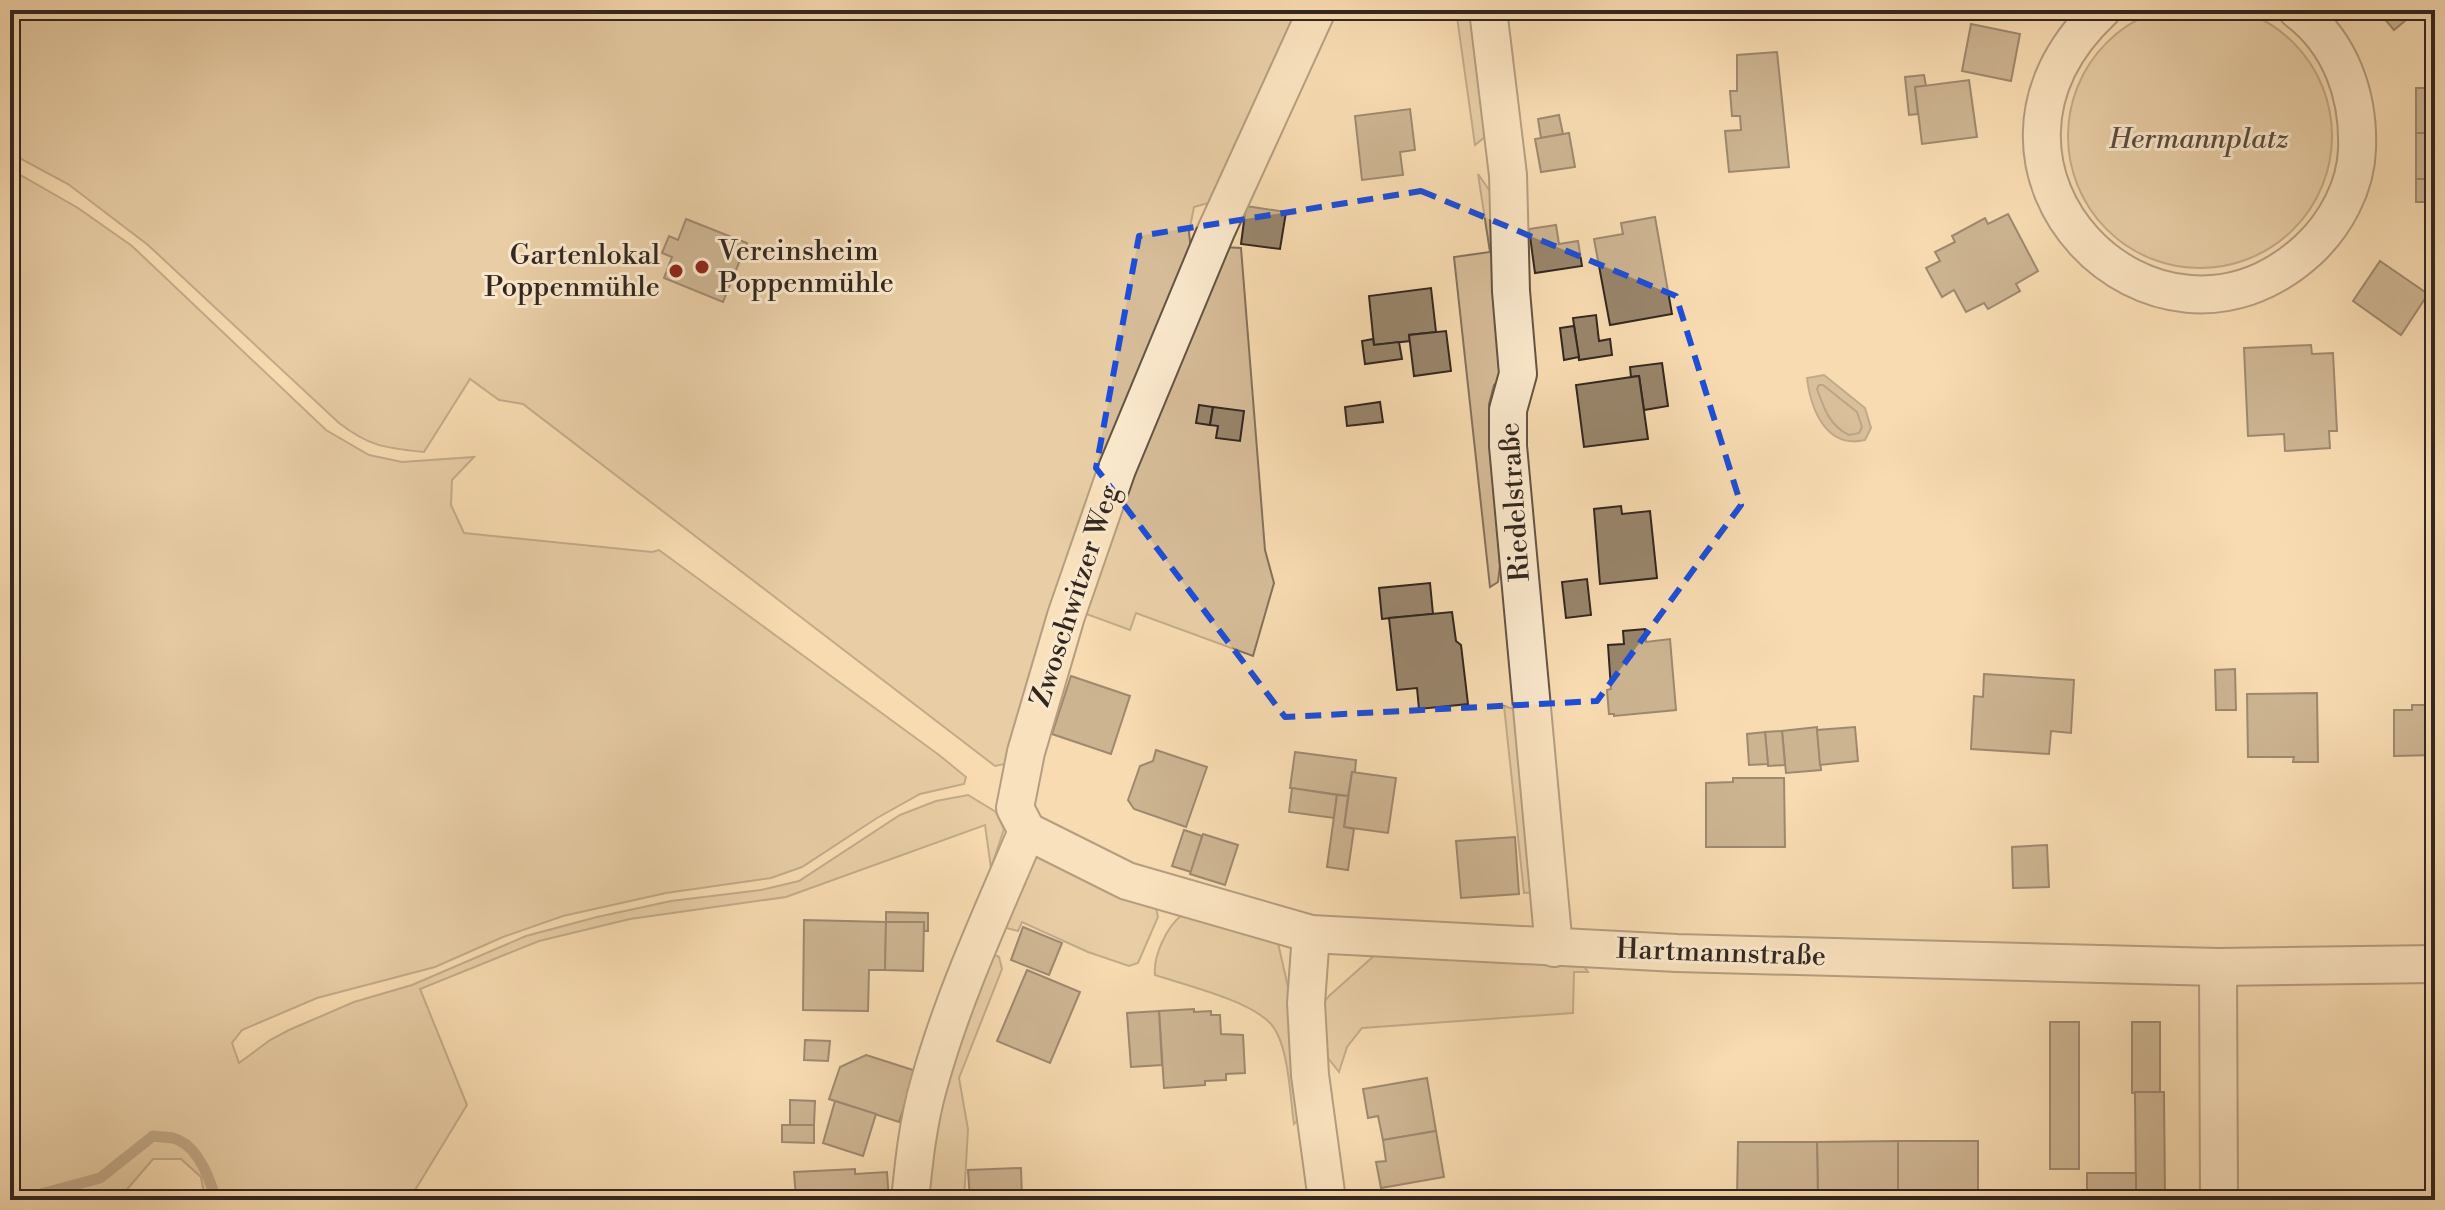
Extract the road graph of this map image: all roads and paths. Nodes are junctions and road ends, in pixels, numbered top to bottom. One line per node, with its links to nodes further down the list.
1 (1317, 10): 5 (street, Zwoschwitzer Weg)
2 (1488, 10): 7 (street, Riedelstraße)
3 (2297, 10): 4 (street)
4 (2088, 16)
5 (1027, 831): 6 (street, Hartmannstraße); 10 (street)
6 (1311, 934): 7 (street, Hartmannstraße); 11 (street)
7 (1554, 948): 9 (street, Hartmannstraße)
8 (2435, 964): 9 (street, Hartmannstraße)
9 (2218, 967): 12 (street)
10 (910, 1200)
11 (1327, 1200)
12 (2219, 1200)

